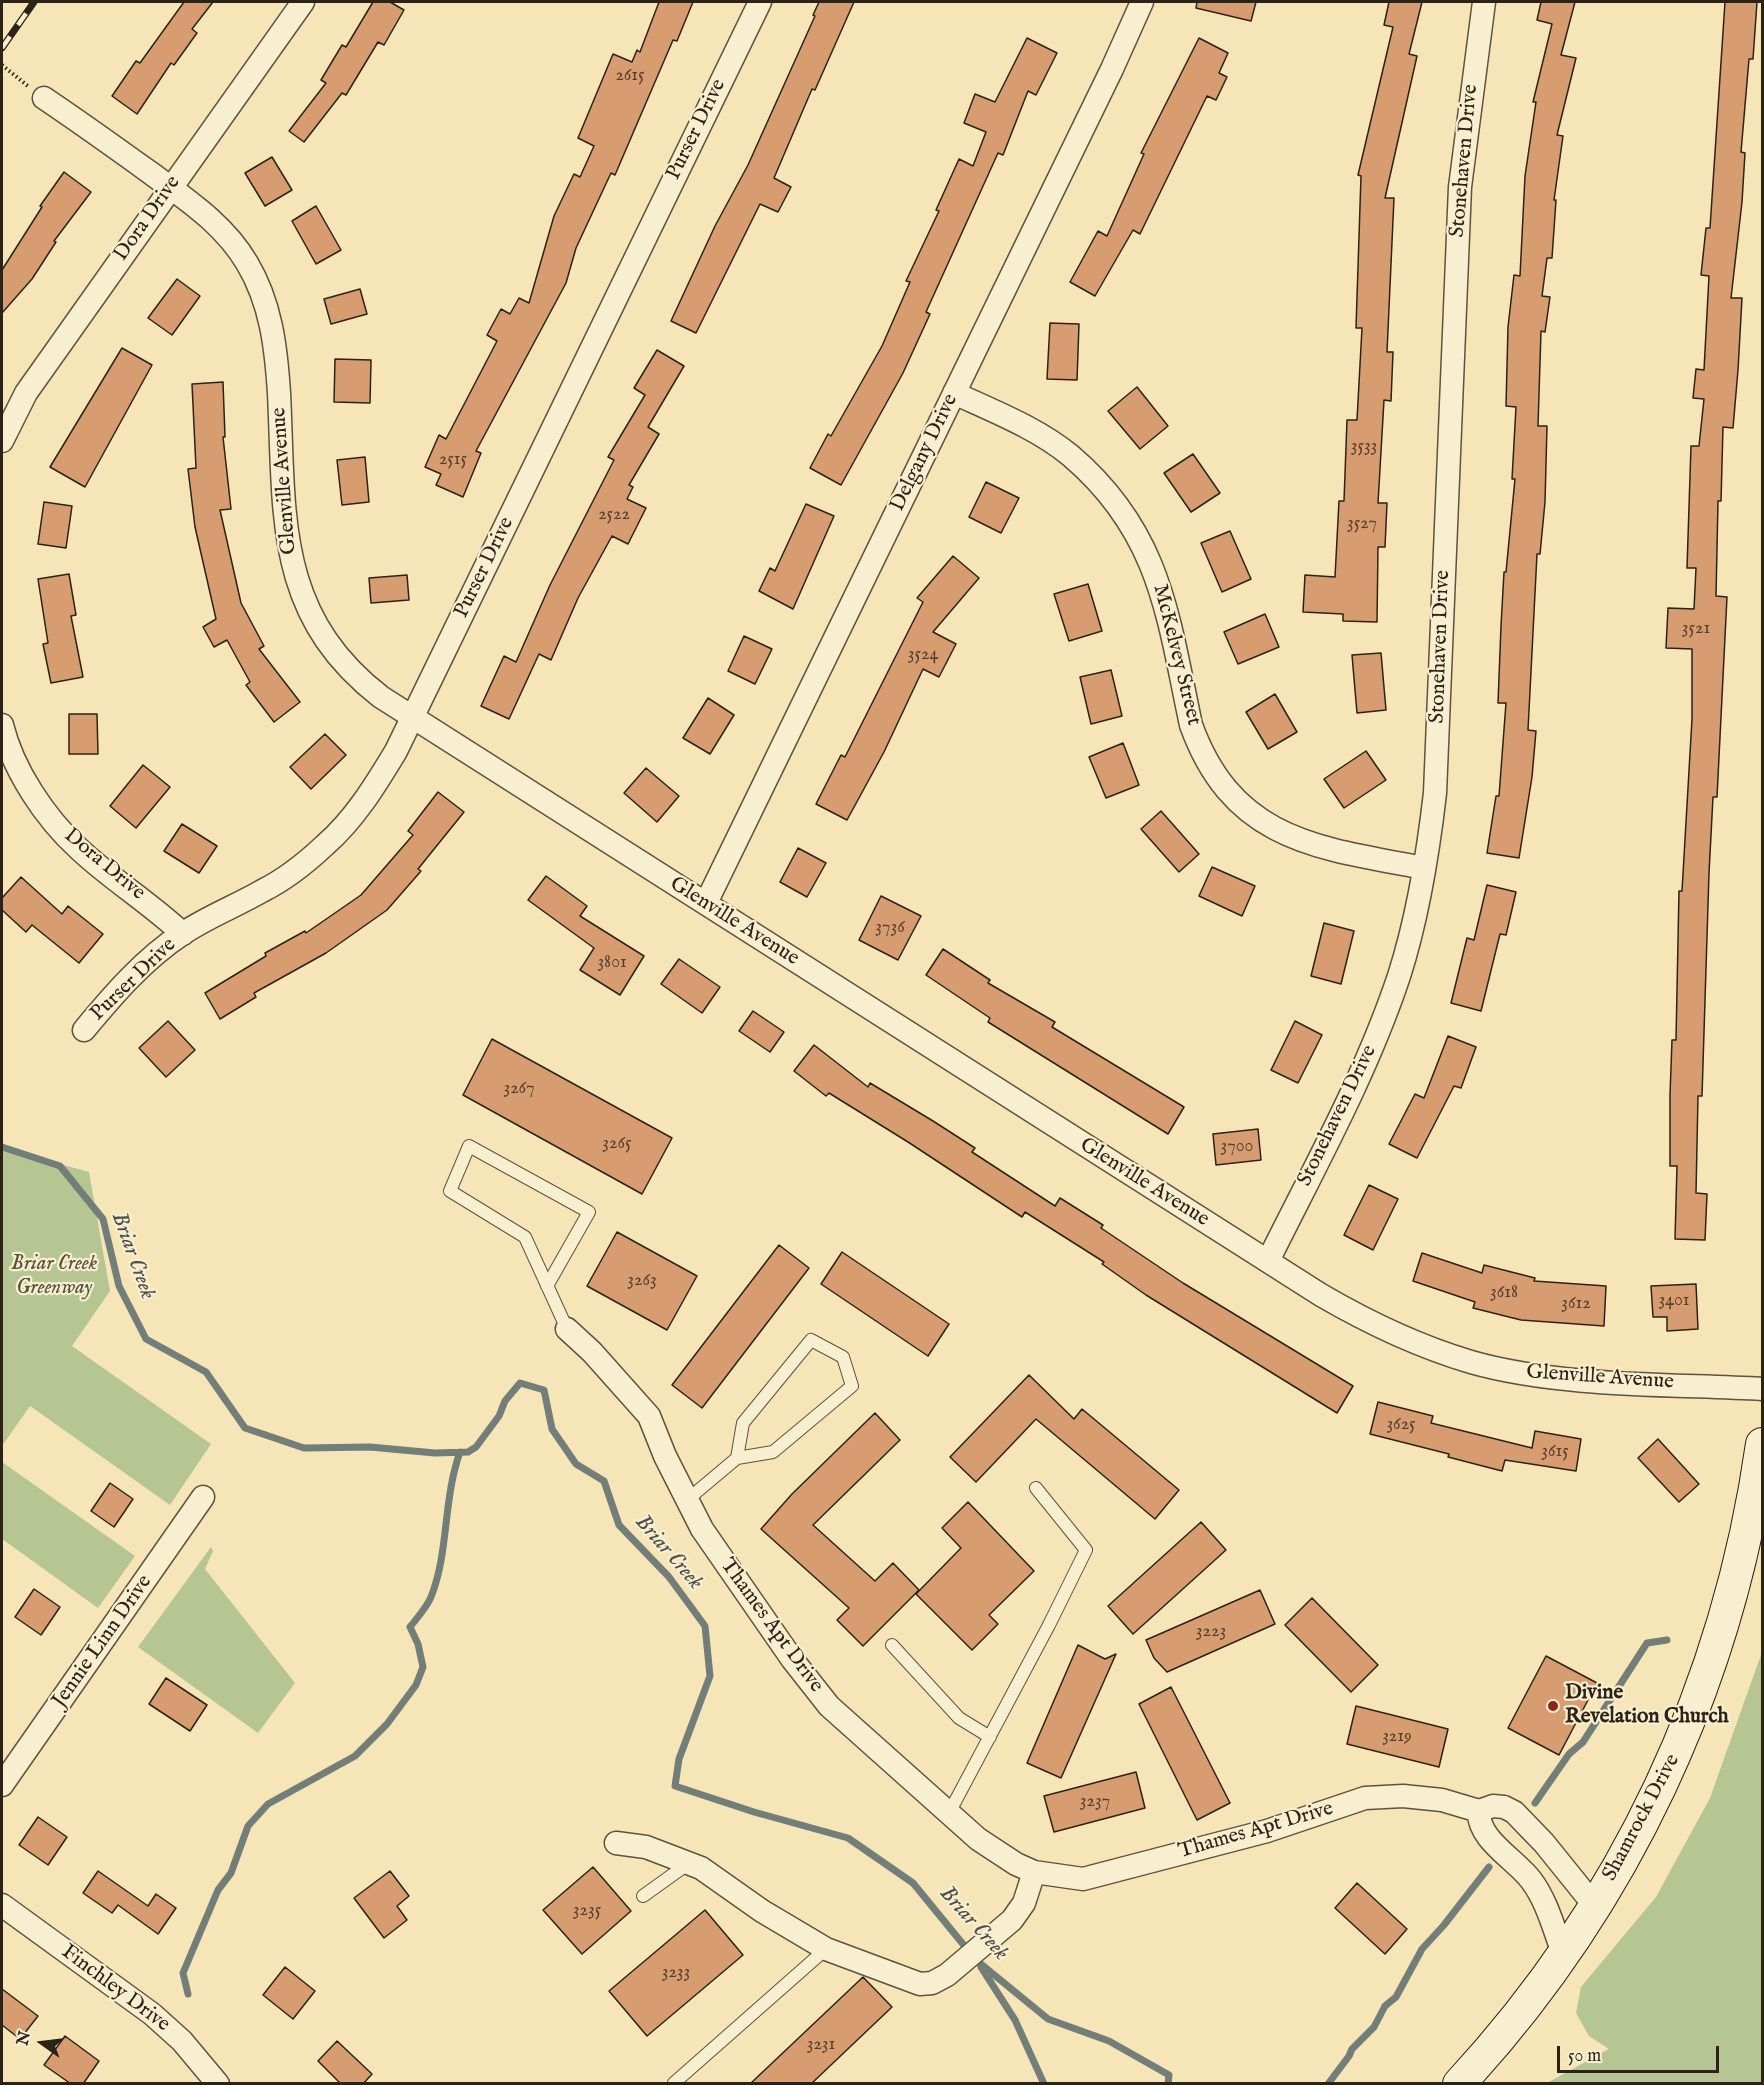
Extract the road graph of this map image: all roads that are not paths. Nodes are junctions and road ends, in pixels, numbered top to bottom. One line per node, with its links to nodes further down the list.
1 (303, 2): 6 (street, Dora Drive)
2 (760, 2): 9 (street, Purser Drive)
3 (1142, 2): 7 (street, Delgany Drive)
4 (1484, 2): 11 (street, Stonehaven Drive)
5 (44, 98): 6 (street, Glenville Avenue)
6 (171, 188): 8 (street, Dora Drive); 9 (street, Glenville Avenue)
7 (954, 393): 11 (street, McKelvey Street); 12 (street, Delgany Drive)
8 (2, 441)
9 (413, 717): 12 (street, Glenville Avenue); 13 (street, Purser Drive)
10 (2, 725): 13 (street, Dora Drive)
11 (1424, 867): 15 (street, Stonehaven Drive)
12 (706, 903): 15 (street, Glenville Avenue)
13 (183, 934): 14 (street, Purser Drive)
14 (84, 1030)
15 (1268, 1261): 18 (street, Glenville Avenue)
16 (547, 1286): 16 (lane); 17 (lane)
17 (567, 1329): 23 (street, Thames Apt Drive)
18 (1762, 1389)
19 (1762, 1444): 34 (street, Shamrock Drive)
20 (736, 1458): 20 (lane); 23 (lane)
21 (1036, 1488): 25 (lane)
22 (203, 1497): 26 (street, Jennie Linn Drive)
23 (687, 1500): 28 (street, Thames Apt Drive)
24 (892, 1645): 25 (lane)
25 (990, 1737): 28 (lane)
26 (2, 1785)
27 (1479, 1811): 31 (street, Thames Apt Drive); 34 (street, Thames Apt Drive); 36 (street)
28 (949, 1813): 31 (street, Thames Apt Drive)
29 (616, 1843): 30 (street)
30 (689, 1863): 32 (lane); 35 (street)
31 (1034, 1872): 35 (street)
32 (642, 1896)
33 (2, 1905): 38 (street, Finchley Drive)
34 (1594, 1905): 36 (street, Shamrock Drive)
35 (826, 1949): 37 (lane)
36 (1563, 1953): 39 (street, Shamrock Drive)
37 (675, 2083)
38 (218, 2084)
39 (1459, 2084)

